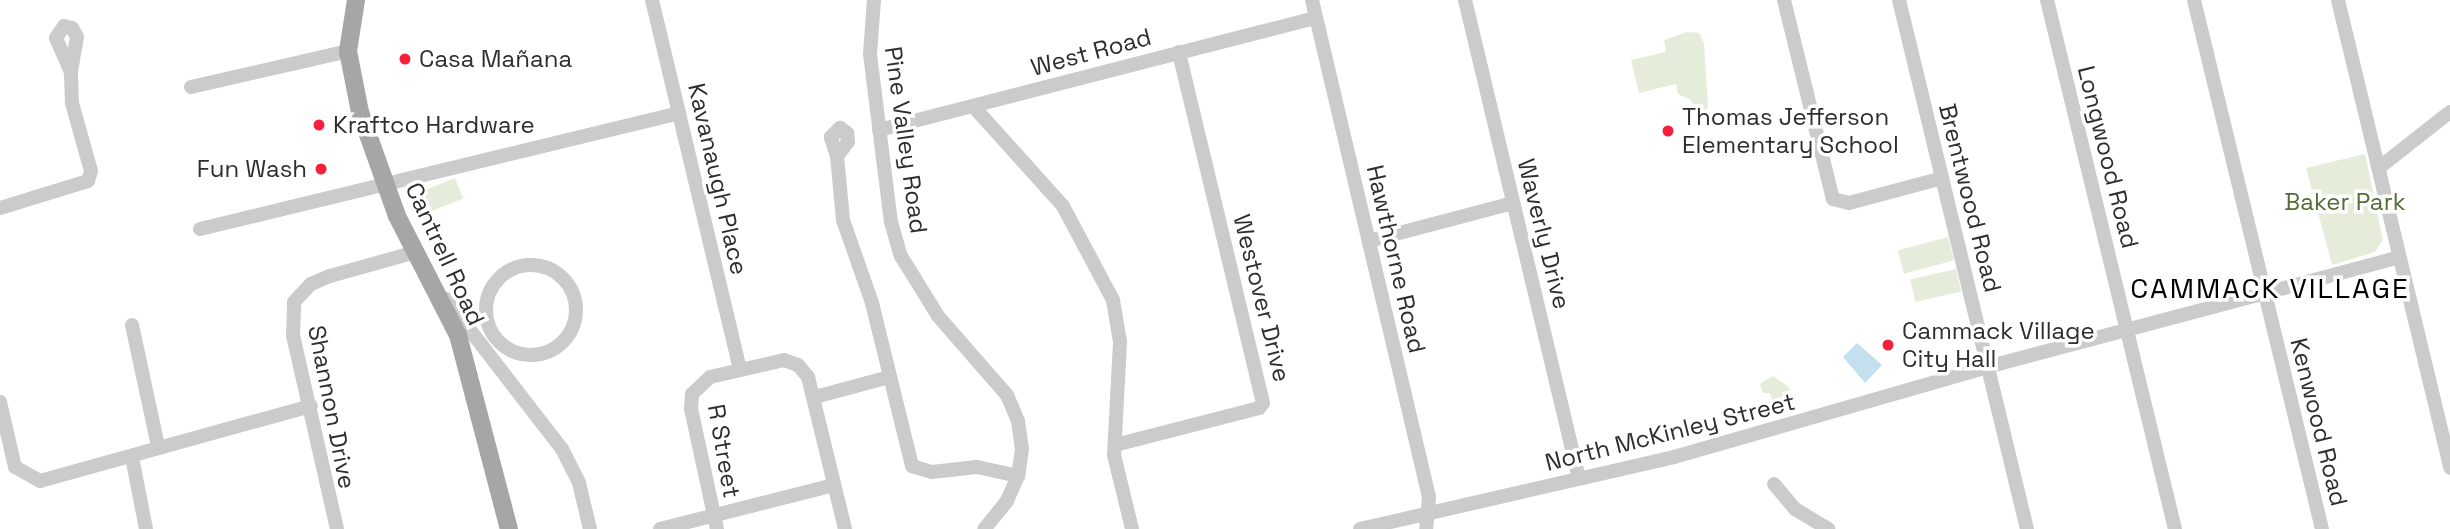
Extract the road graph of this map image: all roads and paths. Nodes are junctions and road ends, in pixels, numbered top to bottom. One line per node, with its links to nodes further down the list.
1 (356, 0): 12 (main road, Cantrell Road)
2 (652, 0): 18 (street, Kavanaugh Place)
3 (874, 0): 19 (street, Pine Valley Road)
4 (1312, 0): 11 (street, Hawthorne Road)
5 (1465, 0): 24 (street, Waverly Drive)
6 (1784, 0): 22 (street)
7 (1899, 0): 22 (street, Brentwood Road)
8 (2047, 0): 34 (street, Longwood Road)
9 (2194, 0): 31 (street, Kenwood Road)
10 (2338, 0): 21 (street)
11 (1315, 18): 13 (street, West Road); 27 (street, Hawthorne Road)
12 (348, 51): 15 (street); 23 (main road, Cantrell Road)
13 (1179, 52): 16 (street, West Road); 44 (street, Westover Drive)
14 (71, 72): 25 (street)
15 (191, 87)
16 (973, 106): 19 (street, West Road); 44 (street)
17 (2450, 112): 21 (street)
18 (680, 113): 23 (street); 37 (street, Kavanaugh Place)
19 (879, 130): 48 (street, Pine Valley Road)
20 (836, 156): 38 (street)
21 (2380, 167): 29 (street)
22 (1942, 178): 36 (street, Brentwood Road)
23 (386, 187): 26 (street); 28 (main road, Cantrell Road)
24 (1513, 203): 27 (street); 49 (street, Waverly Drive)
25 (0, 208)
26 (200, 229)
27 (1369, 241): 52 (street, Hawthorne Road)
28 (415, 251): 30 (main road, Cantrell Road); 43 (street, Shannon Drive)
29 (2398, 258): 31 (street, North McKinley Street); 41 (street)
30 (438, 289): 35 (street); 56 (main road, Cantrell Road)
31 (2265, 294): 34 (street, North McKinley Street); 67 (street, Kenwood Road)
32 (487, 322): 32 (street); 35 (street)
33 (132, 325): 45 (street)
34 (2127, 329): 36 (street, North McKinley Street); 66 (street, Longwood Road)
35 (472, 333): 57 (street)
36 (1988, 367): 49 (street, North McKinley Street); 65 (street, Brentwood Road)
37 (740, 368): 40 (street, R Street); 53 (street, R Street)
38 (889, 377): 40 (street); 48 (street)
39 (2450, 395): 41 (street)
40 (815, 397): 51 (street, R Street)
41 (2434, 399): 47 (street)
42 (0, 402): 46 (street)
43 (311, 406): 45 (street); 55 (street, Shannon Drive)
44 (1115, 445): 61 (street)
45 (158, 446): 46 (street)
46 (132, 457): 54 (street)
47 (2450, 468)
48 (1018, 476): 60 (street, Pine Valley Road)
49 (1579, 478): 52 (street, North McKinley Street)
50 (1774, 484): 64 (street)
51 (834, 485): 53 (street); 59 (street, R Street)
52 (1429, 513): 62 (street, North McKinley Street); 63 (street, Hawthorne Road)
53 (714, 522): 58 (street)
54 (146, 529)
55 (337, 529)
56 (509, 529)
57 (590, 529)
58 (660, 529)
59 (845, 529)
60 (984, 529)
61 (1132, 529)
62 (1360, 529)
63 (1426, 529)
64 (1828, 529)
65 (2027, 529)
66 (2175, 529)
67 (2322, 529)

